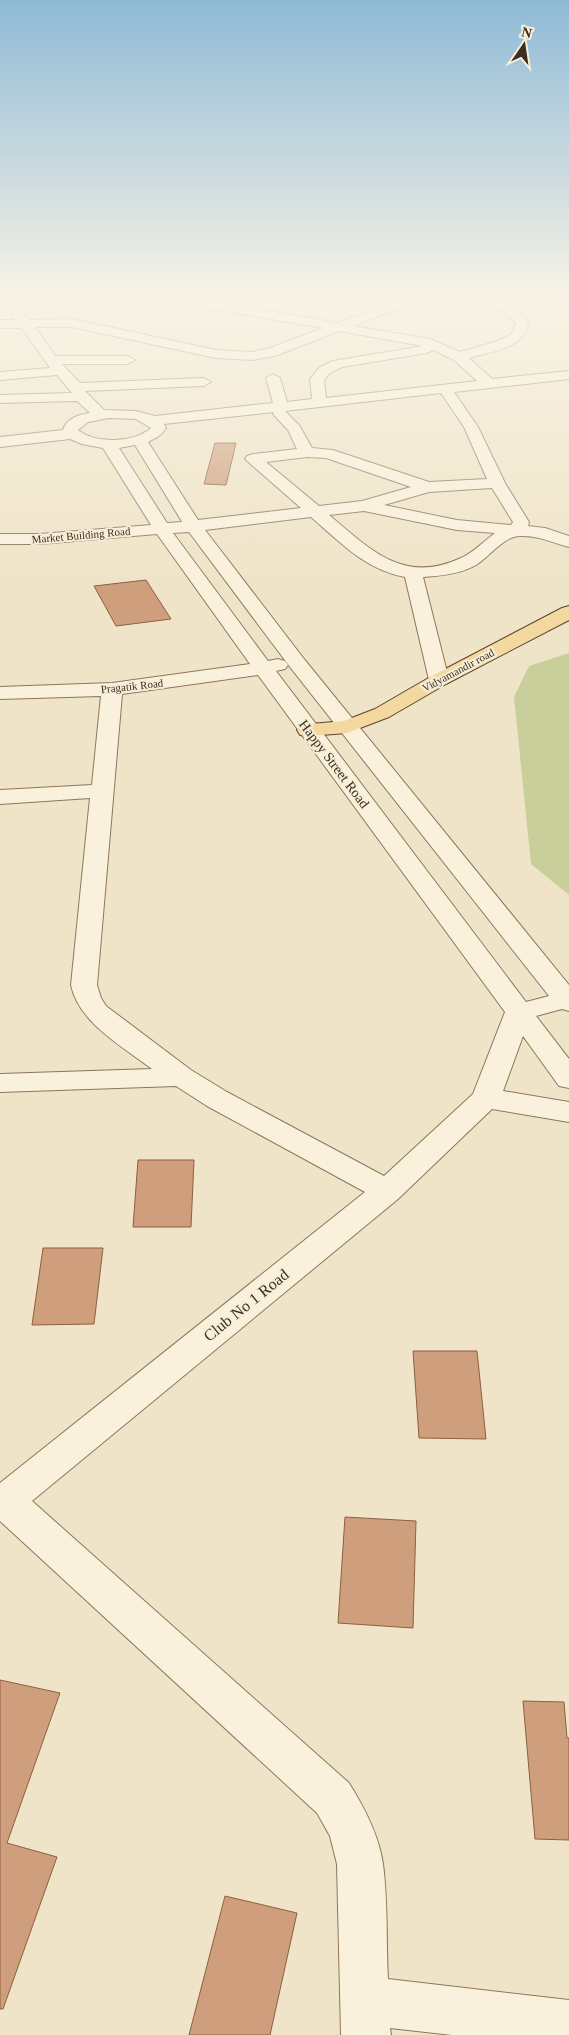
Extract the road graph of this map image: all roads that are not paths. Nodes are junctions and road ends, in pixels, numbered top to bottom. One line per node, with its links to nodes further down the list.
1 (78, 392): 5 (street); 8 (street)
2 (276, 392): 7 (street)
3 (318, 392): 6 (street)
4 (447, 392): 6 (street); 7 (street); 15 (street)
5 (0, 399)
6 (319, 403): 7 (street)
7 (280, 411): 9 (street); 14 (street)
8 (101, 415): 9 (street); 10 (street)
9 (156, 425): 11 (street)
10 (72, 434): 12 (street); 13 (street)
11 (139, 440): 13 (street); 19 (street)
12 (0, 442)
13 (108, 443): 20 (street, Happy Street Road)
14 (307, 452): 16 (street); 18 (street)
15 (497, 483): 16 (street); 21 (street)
16 (428, 488): 17 (street)
17 (364, 506): 18 (street, Market Building Road); 21 (street)
18 (315, 511): 19 (street, Market Building Road); 25 (street)
19 (194, 526): 20 (street, Market Building Road); 27 (street)
20 (162, 529): 22 (street, Market Building Road); 28 (street, Happy Street Road)
21 (518, 529): 23 (street); 25 (street)
22 (6, 539): 24 (street)
23 (569, 542)
24 (0, 554)
25 (414, 573): 29 (street)
26 (569, 612): 29 (main road, Vidyamandir road)
27 (297, 663): 28 (street, Pragatik Road); 32 (street)
28 (262, 667): 30 (street, Pragatik Road); 33 (street, Happy Street Road)
29 (439, 680): 34 (main road, Vidyamandir road)
30 (112, 689): 31 (street, Pragatik Road); 38 (street)
31 (0, 693)
32 (330, 705): 33 (street); 34 (street)
33 (292, 708): 35 (street, Happy Street Road)
34 (347, 727): 35 (main road, Vidyamandir road); 36 (street)
35 (308, 730): 37 (street, Happy Street Road)
36 (368, 752): 37 (street); 40 (street)
37 (326, 754): 41 (street, Happy Street Road)
38 (102, 791): 39 (street); 42 (street)
39 (0, 797)
40 (568, 1001): 41 (street)
41 (518, 1012): 43 (street, Happy Street Road); 45 (street)
42 (182, 1077): 44 (street); 47 (street)
43 (569, 1079)
44 (0, 1083)
45 (486, 1098): 46 (street); 47 (street, Club No 1 Road)
46 (569, 1112)
47 (386, 1191): 48 (street, Club No 1 Road)
48 (3, 1503): 49 (street)
49 (366, 2018): 50 (street)
50 (569, 2024)

